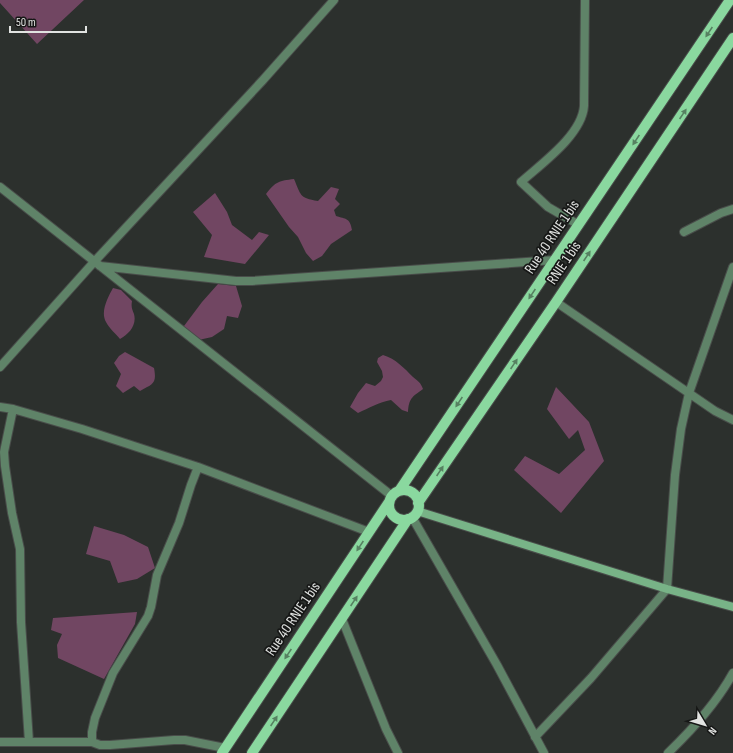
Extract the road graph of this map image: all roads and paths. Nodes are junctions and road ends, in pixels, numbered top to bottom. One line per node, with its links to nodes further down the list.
1 (334, 0): 10 (street)
2 (585, 0): 7 (street)
3 (730, 0): 7 (main road, Rue 40 RNIE 1 bis, one-way to 7)
4 (733, 38): 12 (main road, RNIE 1 bis, one-way to 4)
5 (0, 187): 10 (street)
6 (733, 209): 8 (street)
7 (579, 224): 9 (main road, Rue 40 RNIE 1 bis)
8 (684, 232)
9 (555, 260): 10 (street); 19 (main road, Rue 40 RNIE 1 bis, one-way to 19)
10 (96, 264): 13 (street); 19 (street)
11 (733, 267): 14 (street)
12 (556, 302): 14 (street); 20 (main road, RNIE 1 bis, one-way to 12)
13 (0, 367)
14 (688, 392): 17 (street); 22 (street)
15 (0, 407): 16 (street)
16 (13, 409): 18 (street); 28 (street)
17 (733, 420)
18 (198, 467): 21 (street); 29 (street)
19 (393, 496): 20 (main road); 20 (main road); 21 (main road, Rue 40 RNIE 1 bis)
20 (414, 513): 22 (street); 24 (main road, one-way to 20); 26 (street)
21 (370, 532): 30 (main road, Rue 40 RNIE 1 bis, one-way to 30)
22 (667, 589): 23 (street); 26 (street)
23 (733, 607)
24 (342, 619): 31 (main road, one-way to 24); 32 (street)
25 (733, 673): 34 (street)
26 (535, 737): 33 (street)
27 (0, 742): 28 (street)
28 (29, 742): 29 (street)
29 (92, 742): 30 (street)
30 (224, 751)
31 (252, 753)
32 (398, 753)
33 (544, 753)
34 (668, 753)

